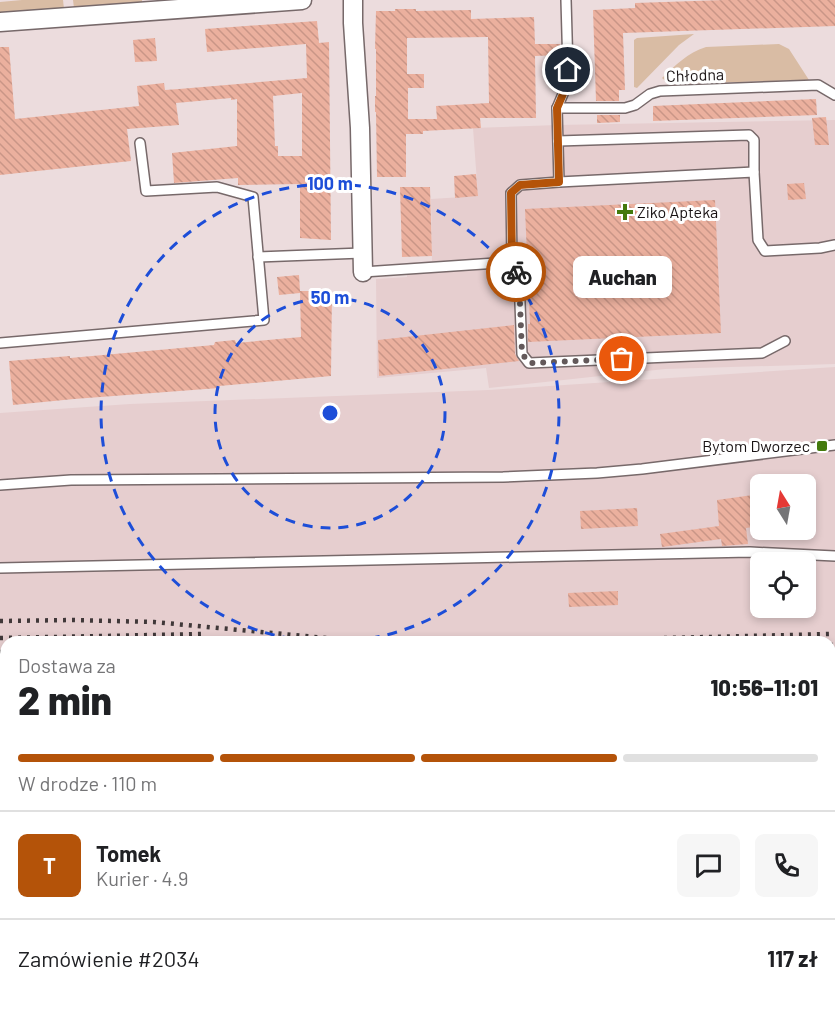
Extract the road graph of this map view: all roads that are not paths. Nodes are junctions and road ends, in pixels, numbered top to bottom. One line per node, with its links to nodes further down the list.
1 (302, 0): 4 (street)
2 (353, 0): 12 (street)
3 (566, 0): 6 (lane)
4 (0, 22)
5 (835, 95): 6 (lane, Chłodna)
6 (557, 108): 7 (lane)
7 (558, 141): 9 (lane); 10 (lane)
8 (140, 143): 13 (lane)
9 (754, 172): 10 (lane); 11 (lane)
10 (559, 182): 14 (lane)
11 (835, 245)
12 (362, 253): 13 (lane); 15 (street)
13 (258, 256): 17 (lane)
14 (512, 262): 15 (lane); 16 (lane)
15 (363, 272)
16 (785, 341)
17 (0, 343)
18 (835, 445): 19 (lane)
19 (0, 484)
20 (835, 556): 21 (lane)
21 (0, 568)

